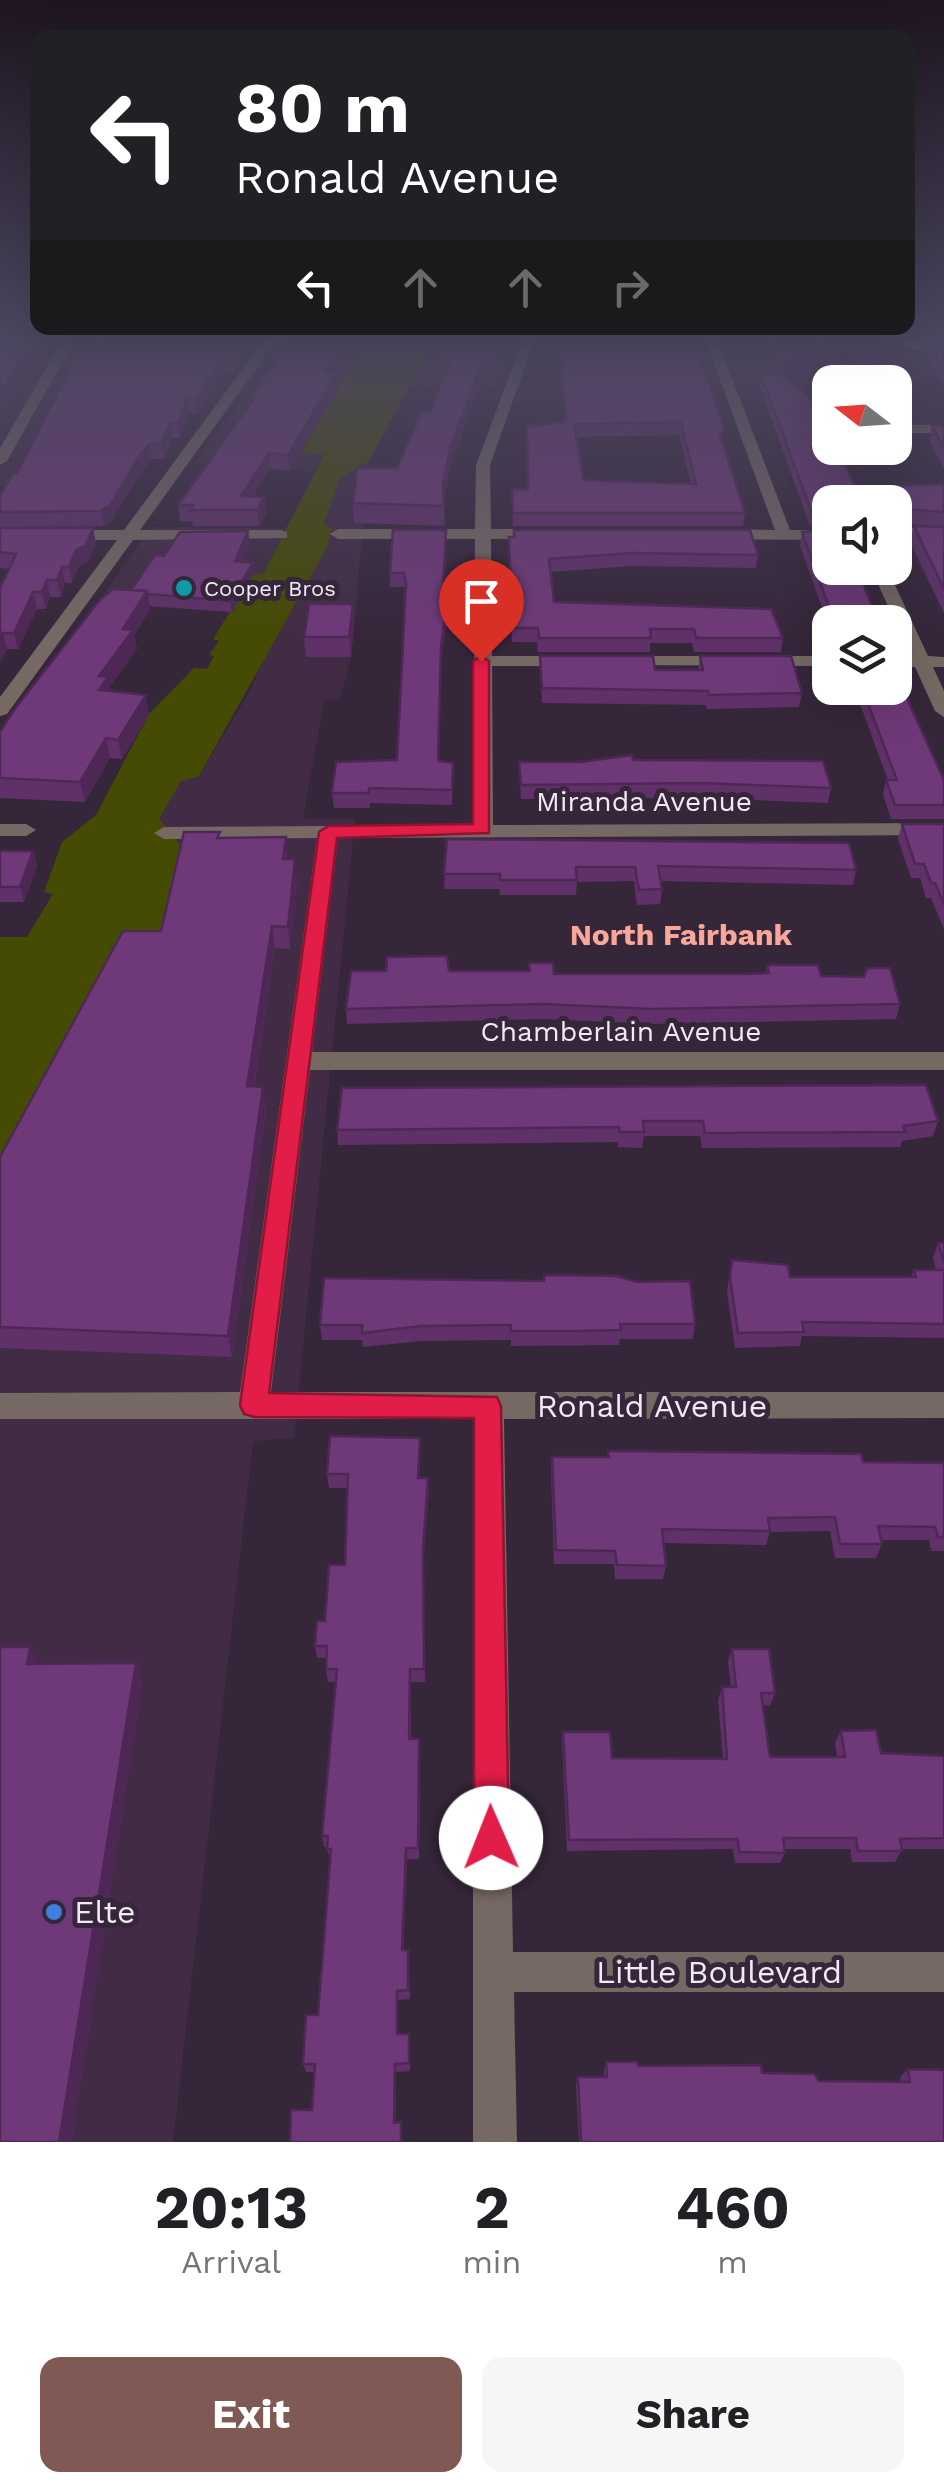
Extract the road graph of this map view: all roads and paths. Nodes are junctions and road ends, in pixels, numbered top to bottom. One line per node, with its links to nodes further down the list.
1 (14, 436): 5 (street)
2 (201, 436): 7 (street)
3 (493, 436): 9 (street)
4 (747, 436): 12 (street)
5 (0, 461)
6 (912, 533): 16 (street)
7 (129, 534): 14 (street); 15 (street); 23 (street)
8 (338, 534): 9 (street)
9 (482, 534): 10 (street); 18 (street)
10 (557, 534)
11 (708, 534): 12 (street)
12 (784, 534): 13 (street)
13 (812, 534)
14 (0, 535)
15 (281, 535)
16 (944, 535)
17 (887, 585): 21 (street)
18 (481, 661): 19 (street); 25 (street)
19 (812, 661)
20 (912, 662): 21 (street)
21 (922, 662): 22 (street); 24 (street)
22 (944, 662)
23 (0, 710)
24 (944, 710)
25 (483, 829): 26 (street, Miranda Avenue); 29 (street, Miranda Avenue)
26 (944, 829)
27 (0, 830): 28 (street)
28 (26, 830)
29 (328, 832): 30 (street, Miranda Avenue); 31 (street)
30 (164, 833)
31 (297, 1061): 32 (street, Chamberlain Avenue); 33 (street)
32 (944, 1062)
33 (254, 1405): 34 (street, Ronald Avenue); 35 (street, Ronald Avenue)
34 (0, 1406)
35 (488, 1406): 36 (street, Ronald Avenue); 37 (street)
36 (944, 1406)
37 (493, 1972): 38 (street, Little Boulevard); 39 (street)
38 (944, 1972)
39 (495, 2142)

